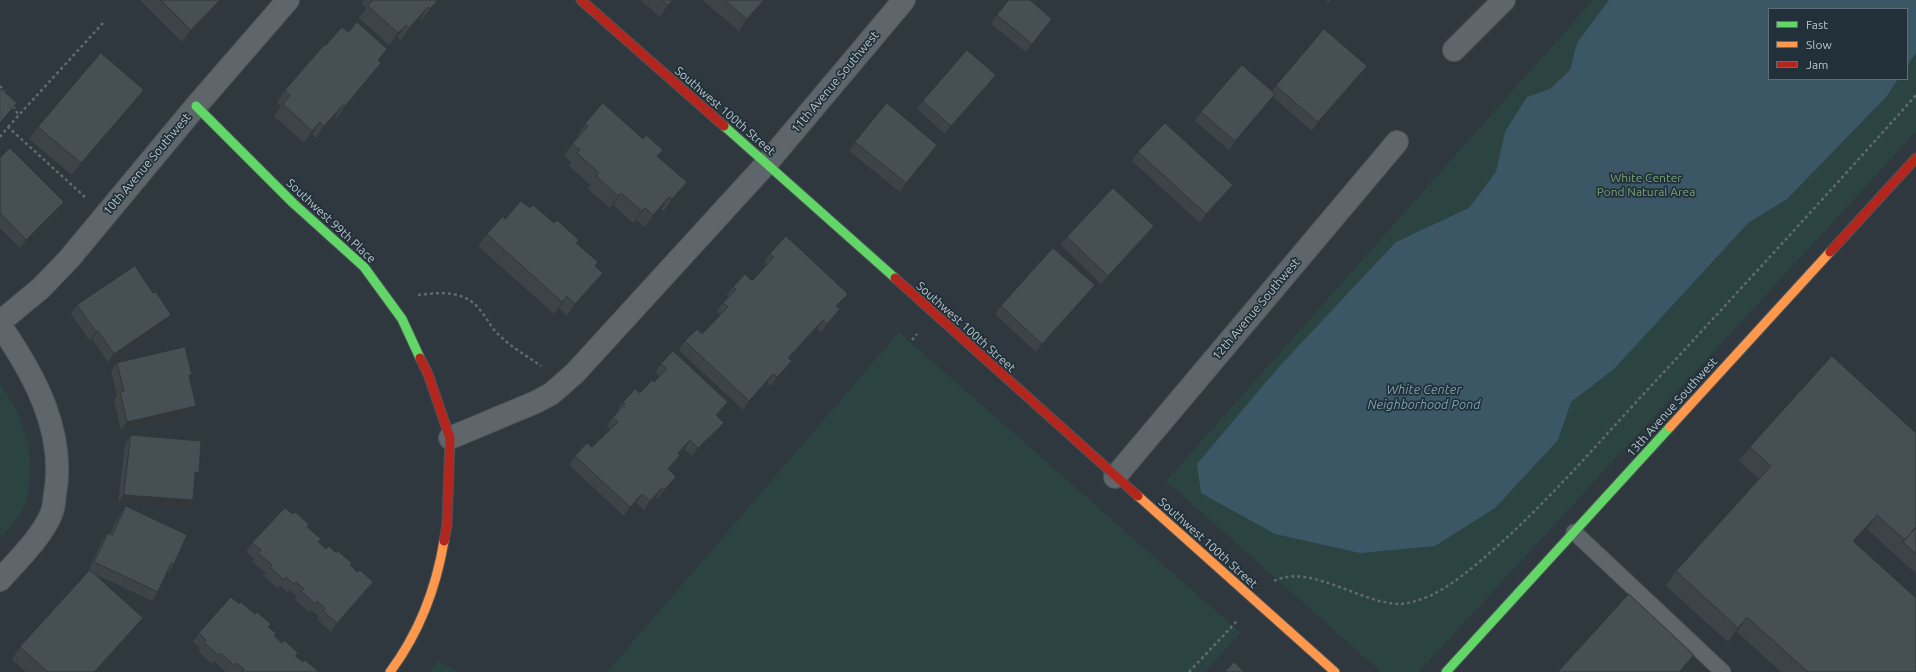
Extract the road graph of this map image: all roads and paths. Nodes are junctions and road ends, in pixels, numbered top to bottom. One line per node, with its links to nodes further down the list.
1 (288, 0): 11 (street, 10th Avenue Southwest)
2 (581, 0): 17 (street, Southwest 100th Street)
3 (904, 0): 17 (street, 11th Avenue Southwest)
4 (1504, 0): 6 (street)
5 (103, 23): 12 (path)
6 (1454, 50)
7 (0, 86): 9 (path)
8 (1916, 95): 26 (path)
9 (8, 98)
10 (12, 104): 12 (path)
11 (196, 106): 20 (street, 10th Avenue Southwest); 22 (street, Southwest 99th Place)
12 (19, 116): 13 (path)
13 (8, 127): 14 (path); 18 (path)
14 (0, 137)
15 (1397, 142): 23 (street, 12th Avenue Southwest)
16 (1916, 158): 24 (street, 13th Avenue Southwest)
17 (767, 163): 22 (street, 11th Avenue Southwest); 23 (street, Southwest 100th Street)
18 (87, 198)
19 (418, 294): 21 (path)
20 (0, 323): 25 (street)
21 (546, 370)
22 (450, 438): 28 (street)
23 (1115, 477): 30 (street, Southwest 100th Street)
24 (1574, 532): 31 (street, 13th Avenue Southwest); 32 (lane)
25 (0, 580)
26 (1270, 585)
27 (1235, 623): 29 (path)
28 (390, 672)
29 (1189, 672)
30 (1335, 672)
31 (1446, 672)
32 (1723, 672)

